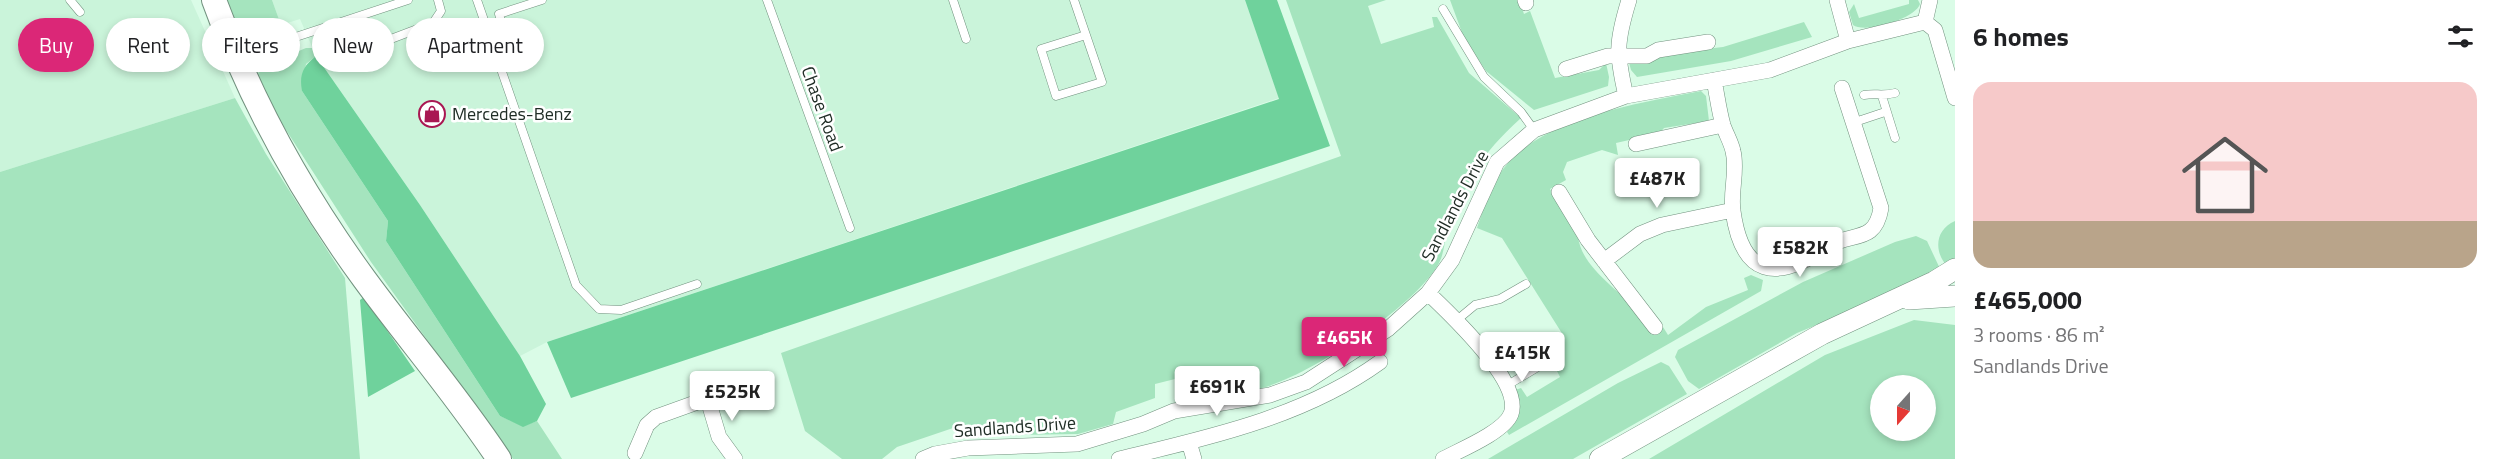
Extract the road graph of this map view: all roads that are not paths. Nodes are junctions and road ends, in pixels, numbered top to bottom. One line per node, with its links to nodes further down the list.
1 (70, 0): 14 (lane)
2 (214, 0): 15 (main road)
3 (408, 0): 19 (lane)
4 (438, 0): 21 (lane)
5 (477, 0): 16 (lane)
6 (542, 0): 17 (lane)
7 (767, 0): 44 (lane, Chase Road)
8 (953, 0): 22 (lane)
9 (1074, 0): 20 (lane)
10 (1629, 0): 25 (street)
11 (1930, 0): 18 (street)
12 (1841, 1): 23 (street)
13 (1443, 9): 39 (lane)
14 (80, 12)
15 (220, 18)
16 (484, 18)
17 (500, 18)
18 (1925, 22): 23 (street, Sandlands Drive); 35 (street)
19 (300, 35)
20 (1086, 35): 20 (lane)
21 (394, 38)
22 (966, 39)
23 (1848, 41): 29 (street, Sandlands Drive)
24 (1708, 42): 25 (street)
25 (1617, 56): 26 (street); 33 (street)
26 (1566, 69)
27 (242, 72): 61 (main road)
28 (502, 72): 47 (lane)
29 (1714, 80): 33 (street, Sandlands Drive); 38 (street)
30 (1842, 88): 37 (street)
31 (1895, 93): 34 (lane)
32 (1864, 95): 34 (lane)
33 (1626, 96): 39 (street, Sandlands Drive)
34 (1882, 96): 36 (lane)
35 (1955, 98)
36 (1885, 112): 37 (lane); 40 (lane)
37 (1855, 122): 43 (street)
38 (1723, 125): 41 (street); 43 (street)
39 (1534, 130): 49 (street, Sandlands Drive)
40 (1895, 138)
41 (1636, 144)
42 (1559, 192): 45 (street)
43 (1733, 210): 45 (street)
44 (850, 228)
45 (1604, 261): 53 (street)
46 (1955, 269): 51 (main road)
47 (697, 284)
48 (1526, 284): 52 (lane)
49 (1428, 292): 52 (street); 63 (street, Sandlands Drive)
50 (1955, 296): 51 (main road)
51 (1899, 299): 67 (main road)
52 (1457, 320): 57 (street)
53 (1654, 327)
54 (1554, 358): 57 (lane)
55 (1380, 362): 59 (street)
56 (756, 381): 58 (street)
57 (1506, 386): 66 (street)
58 (708, 400): 60 (street); 62 (street)
59 (1189, 442): 64 (street); 65 (street)
60 (635, 453)
61 (500, 459)
62 (735, 459)
63 (923, 459)
64 (1119, 459)
65 (1194, 459)
66 (1443, 459)
67 (1600, 459)

